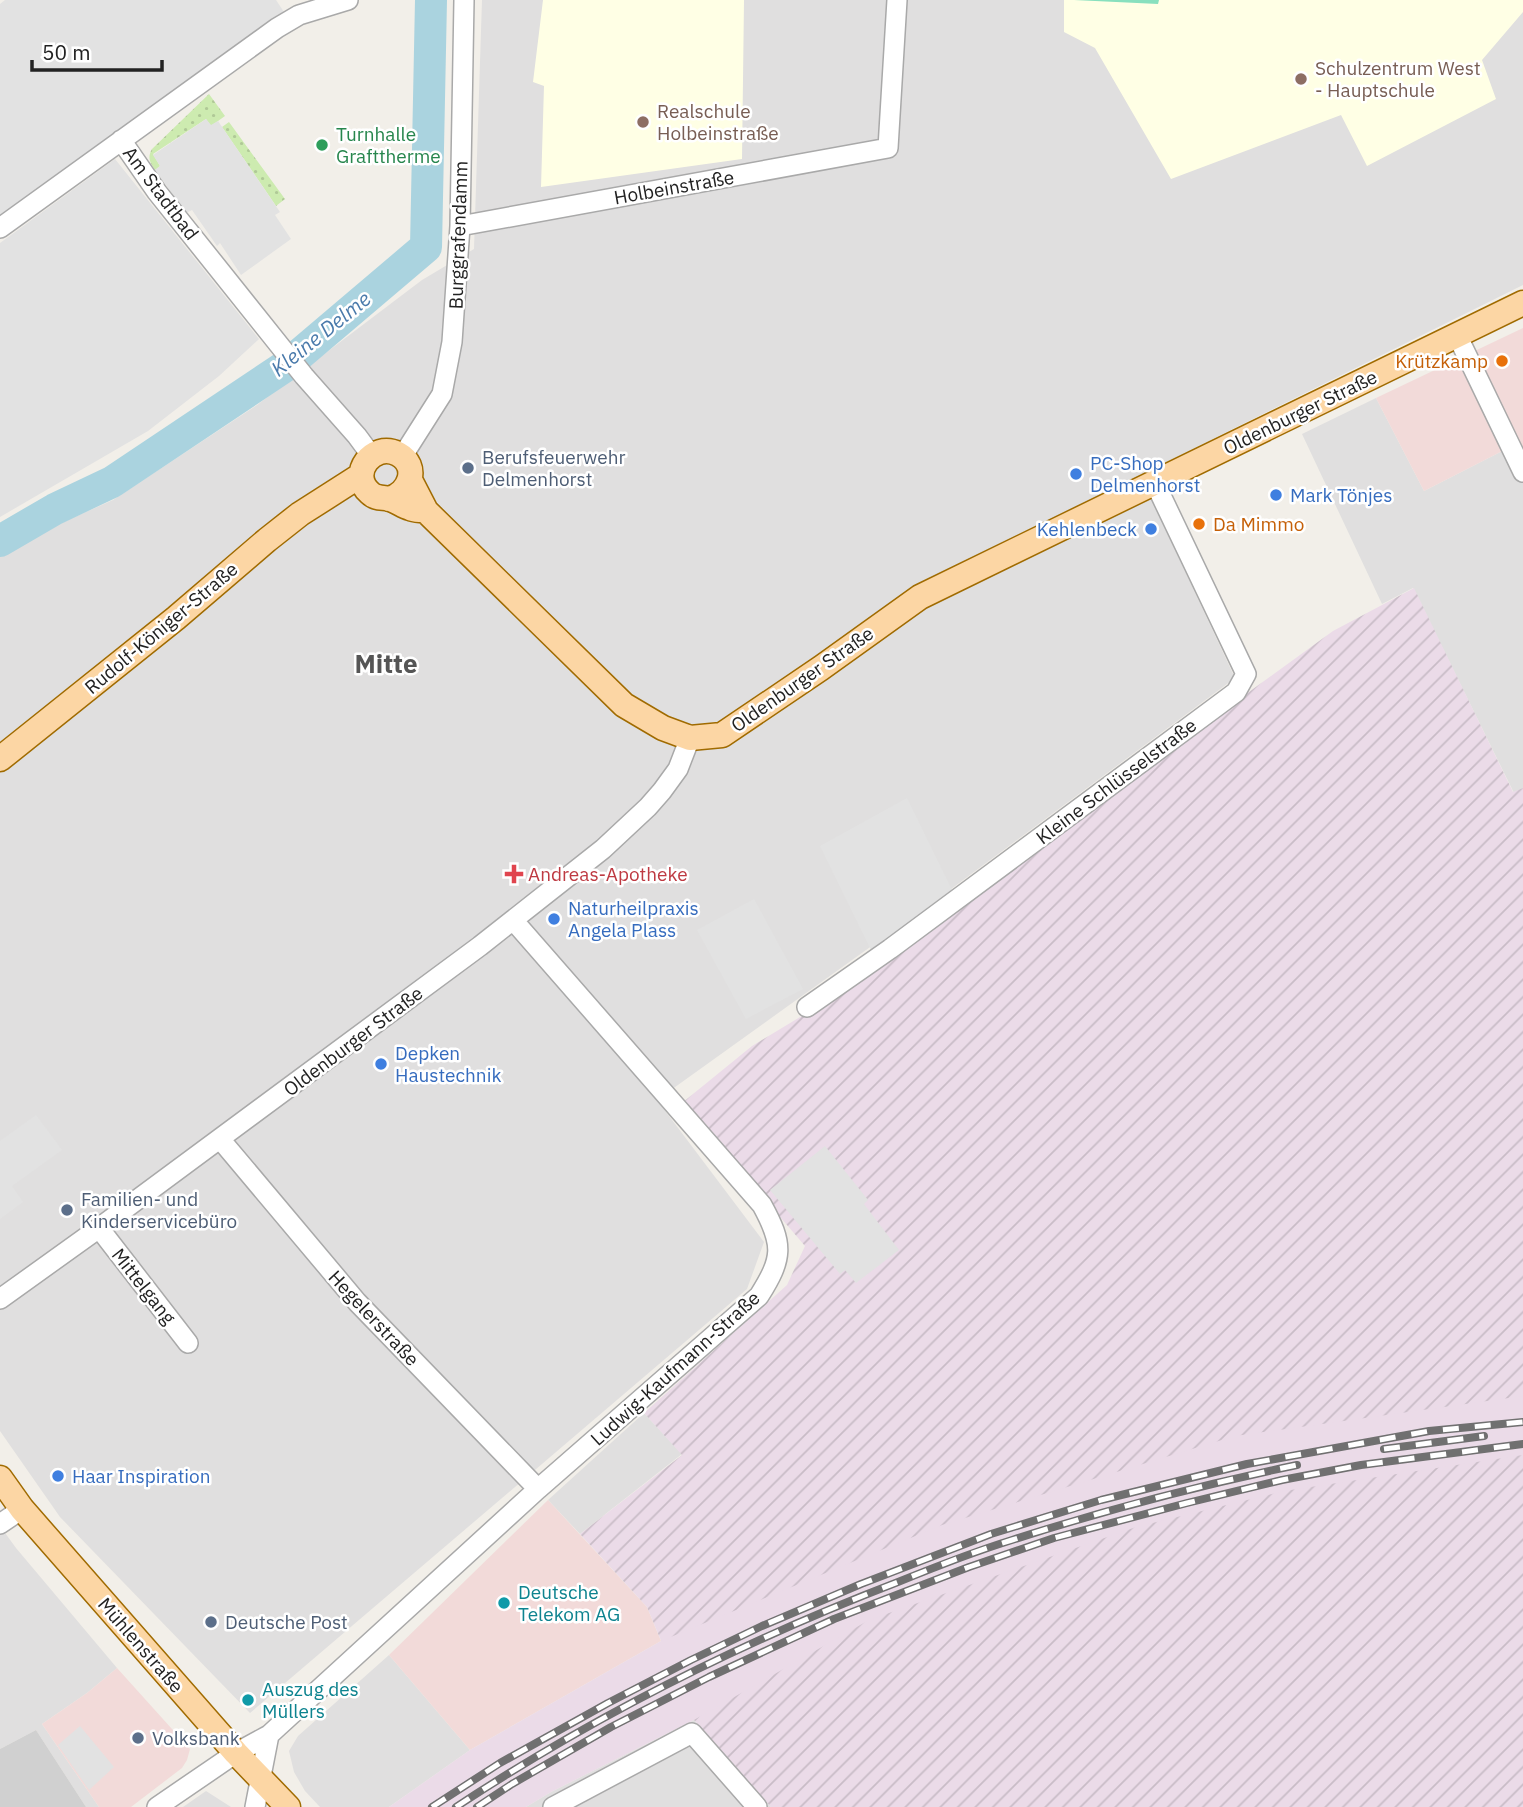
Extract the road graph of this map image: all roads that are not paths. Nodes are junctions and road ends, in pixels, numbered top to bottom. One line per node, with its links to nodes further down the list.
1 (348, 0): 4 (street, Am Stadtbad)
2 (464, 0): 5 (street, Burggrafendamm)
3 (897, 0): 5 (street, Holbeinstraße)
4 (121, 141): 6 (street); 11 (street, Am Stadtbad)
5 (460, 226): 9 (street, Burggrafendamm)
6 (0, 228)
7 (1523, 303): 8 (main road, Oldenburger Straße)
8 (1457, 335): 10 (street); 13 (main road, Oldenburger Straße)
9 (402, 457): 11 (main road); 12 (main road)
10 (1523, 472)
11 (372, 480): 12 (main road, Rudolf-Königer-Straße); 14 (main road); 16 (main road, Rudolf-Königer-Straße)
12 (410, 480): 14 (main road)
13 (1155, 483): 15 (main road, Oldenburger Straße); 18 (street, Kleine Schlüsselstraße)
14 (426, 511): 15 (main road)
15 (690, 738): 17 (street, Oldenburger Straße)
16 (0, 759)
17 (513, 920): 19 (street, Oldenburger Straße); 24 (street, Ludwig-Kaufmann-Straße)
18 (807, 1007)
19 (220, 1139): 20 (street, Oldenburger Straße); 24 (street, Hegelerstraße)
20 (99, 1228): 21 (street, Oldenburger Straße); 22 (street, Mittelgang)
21 (0, 1299)
22 (188, 1343)
23 (0, 1478): 25 (main road, Mühlenstraße)
24 (538, 1489): 27 (street, Ludwig-Kaufmann-Straße)
25 (22, 1509): 26 (street); 28 (main road, Mühlenstraße)
26 (0, 1524)
27 (269, 1735): 28 (street, Ludwig-Kaufmann-Straße); 29 (street)
28 (236, 1753): 29 (main road, Mühlenstraße); 30 (street, Ludwig-Kaufmann-Straße)
29 (261, 1779): 31 (street); 32 (main road, Mühlenstraße)
30 (157, 1807)
31 (255, 1807)
32 (288, 1807)
33 (553, 1807): 34 (street)
34 (757, 1807)

